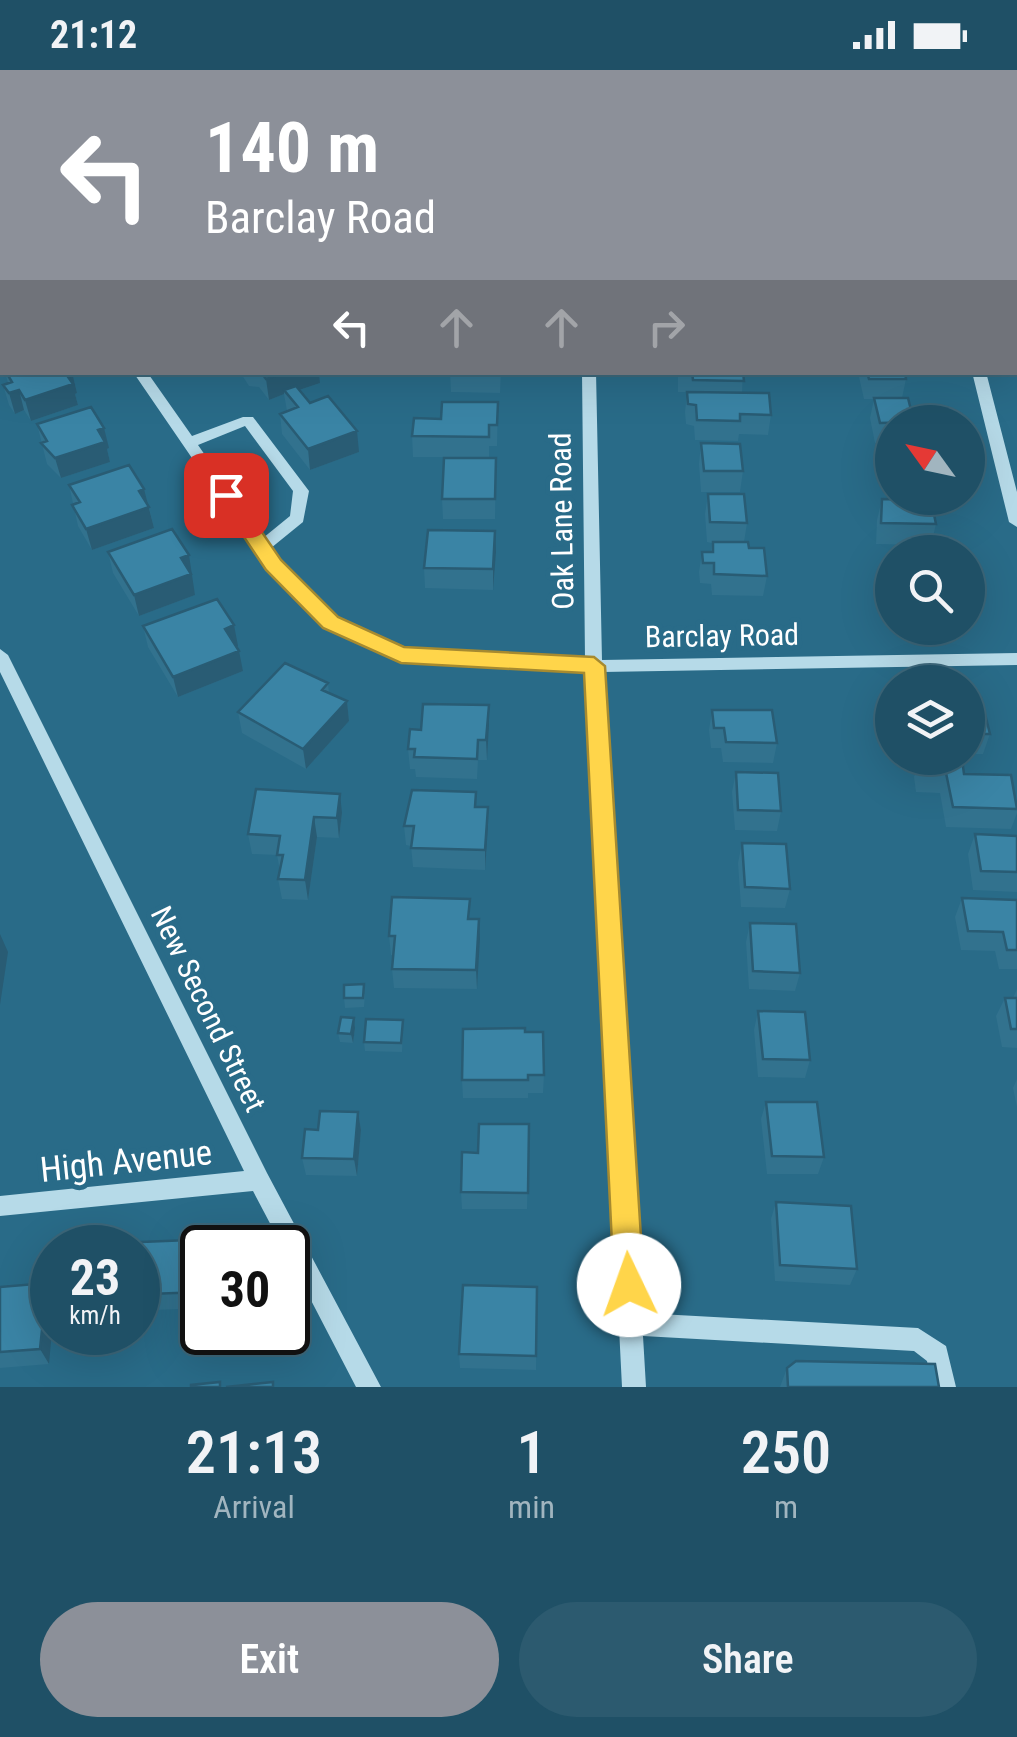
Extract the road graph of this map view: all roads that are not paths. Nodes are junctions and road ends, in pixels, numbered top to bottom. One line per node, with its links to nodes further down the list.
1 (142, 375): 4 (street, Barclay Road)
2 (590, 375): 9 (street, Oak Lane Road)
3 (980, 375): 5 (street)
4 (189, 442): 6 (street, Barclay Road); 6 (street)
5 (1017, 522)
6 (262, 548): 9 (street, Barclay Road)
7 (0, 655): 10 (street, New Second Street)
8 (1017, 659): 9 (street, Barclay Road)
9 (594, 666): 12 (street, Oak Lane Road)
10 (258, 1180): 11 (street, High Avenue); 13 (street, New Second Street)
11 (0, 1206)
12 (631, 1324): 14 (street, Oak Lane Road); 15 (street)
13 (368, 1387)
14 (634, 1387)
15 (944, 1387)

